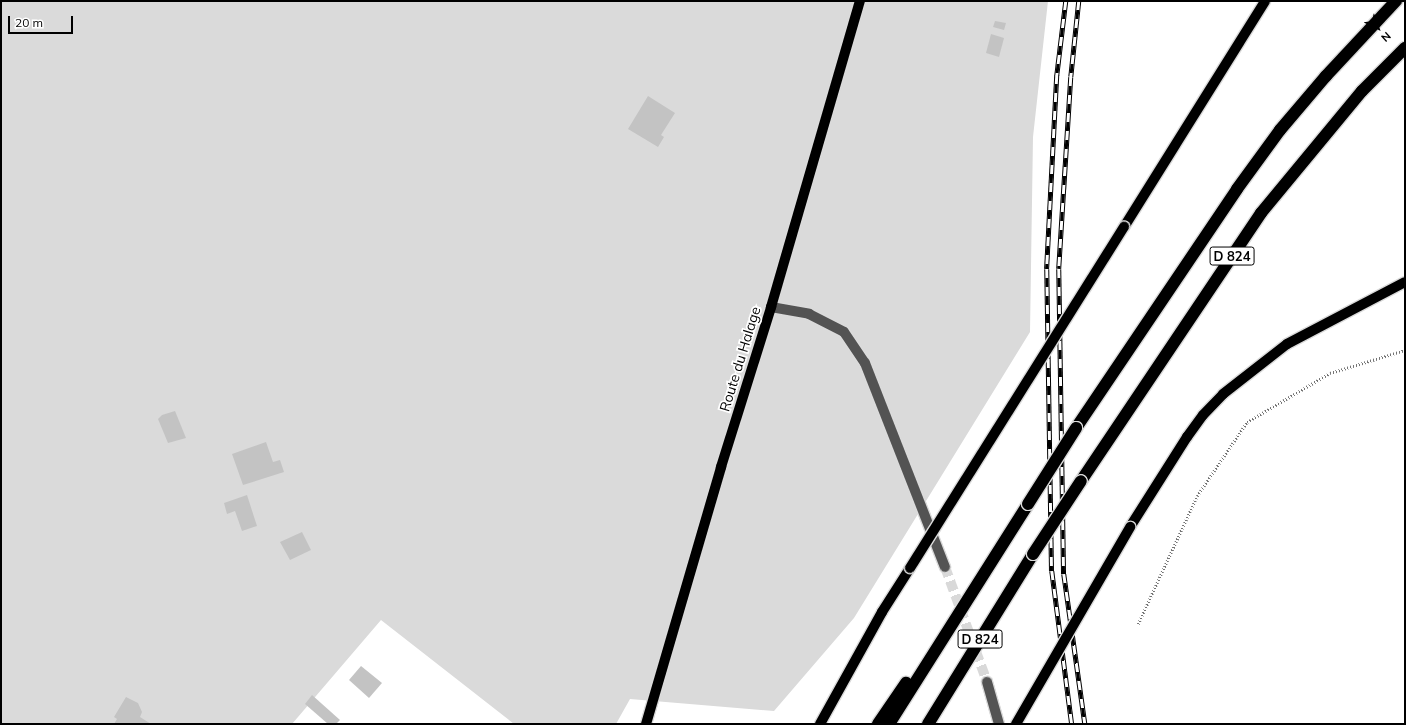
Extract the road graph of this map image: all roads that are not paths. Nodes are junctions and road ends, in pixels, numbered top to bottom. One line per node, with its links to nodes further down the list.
1 (860, 1): 6 (main road, Route du Halage)
2 (1265, 1): 11 (main road, bridge)
3 (1396, 1): 8 (highway, D 824, bridge)
4 (1405, 48): 14 (highway, D 824, bridge)
5 (1405, 282): 16 (main road, bridge)
6 (771, 307): 7 (street); 10 (main road, Route du Halage)
7 (945, 567)
8 (986, 570): 12 (highway); 13 (highway, D 824)
9 (987, 682): 15 (street)
10 (646, 724)
11 (820, 724)
12 (878, 724)
13 (889, 724)
14 (928, 724)
15 (999, 724)
16 (1016, 724)

